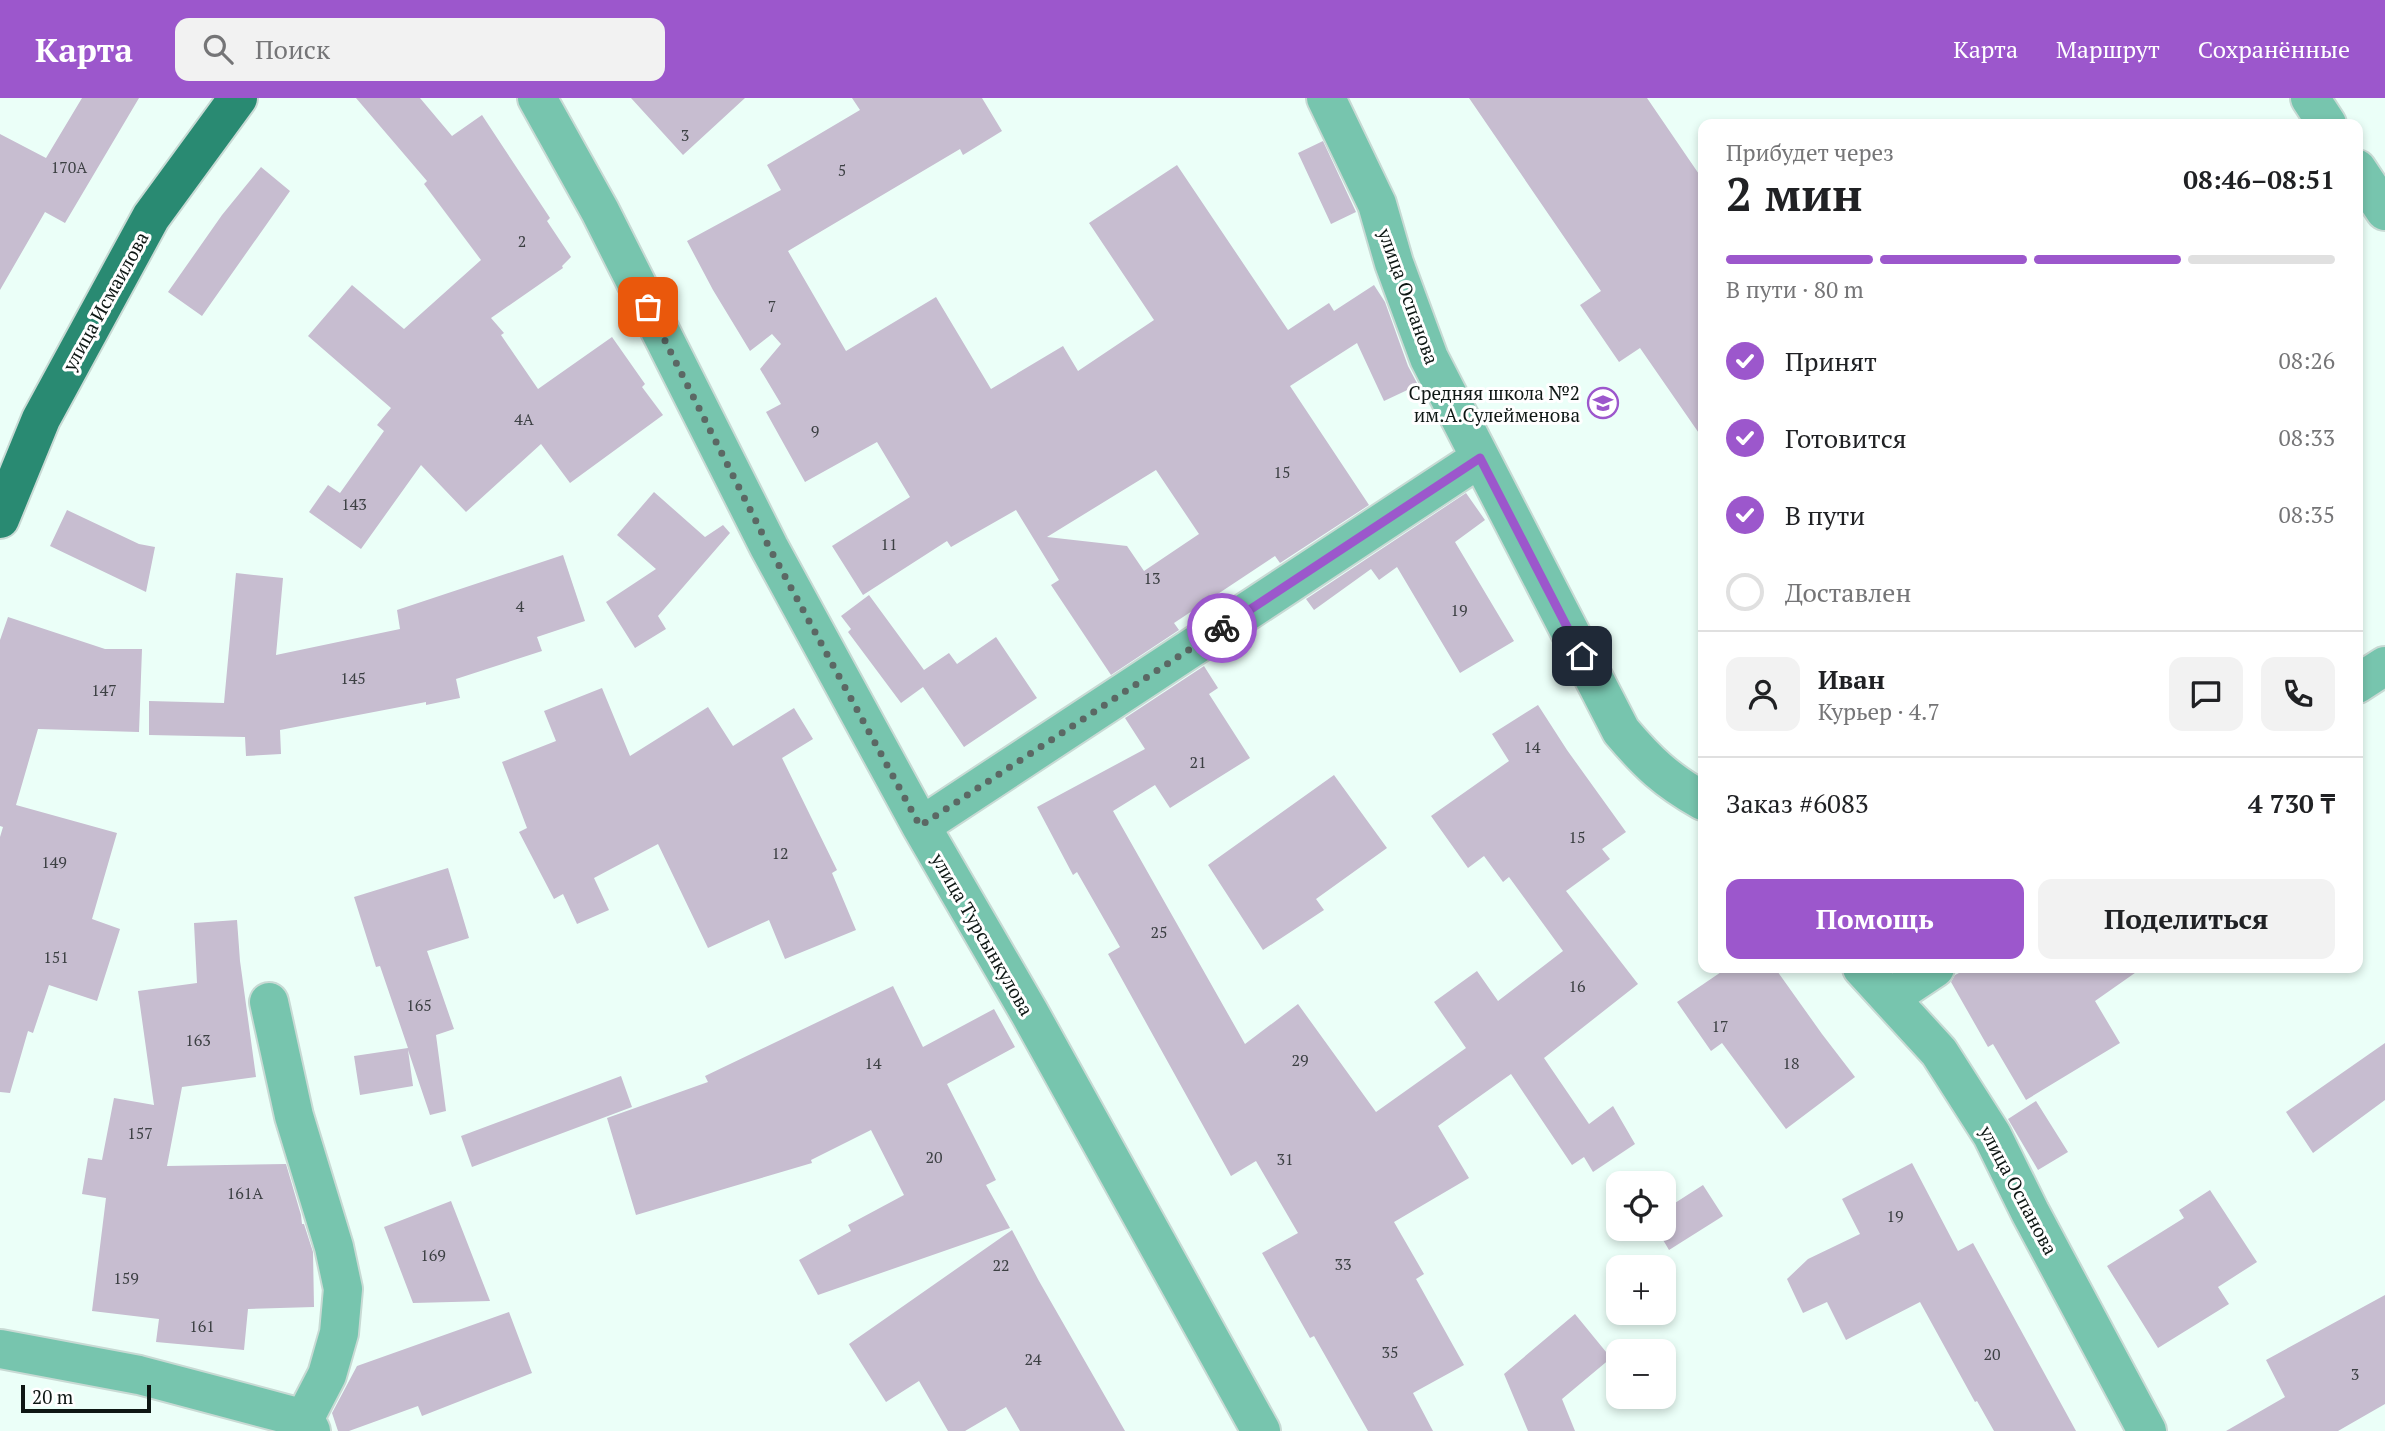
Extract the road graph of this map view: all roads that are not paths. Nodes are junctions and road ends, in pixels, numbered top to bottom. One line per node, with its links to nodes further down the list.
1 (238, 98): 9 (main road, улица Исмаилова)
2 (537, 98): 13 (street, улица Турсынкулова)
3 (1326, 98): 8 (street, улица Оспанова)
4 (2310, 98): 5 (street)
5 (2324, 119)
6 (2363, 178): 7 (street)
7 (2385, 211)
8 (1480, 458): 12 (street, улица Оспанова); 13 (street)
9 (1, 512)
10 (2385, 666): 11 (street)
11 (2363, 680)
12 (1698, 798)
13 (920, 826): 20 (street, улица Турсынкулова)
14 (1867, 973): 16 (street, улица Оспанова)
15 (1928, 973): 16 (street)
16 (1890, 998): 21 (street, улица Оспанова)
17 (268, 1002): 19 (street)
18 (0, 1349): 19 (street)
19 (305, 1427)
20 (1261, 1431)
21 (2147, 1431)

